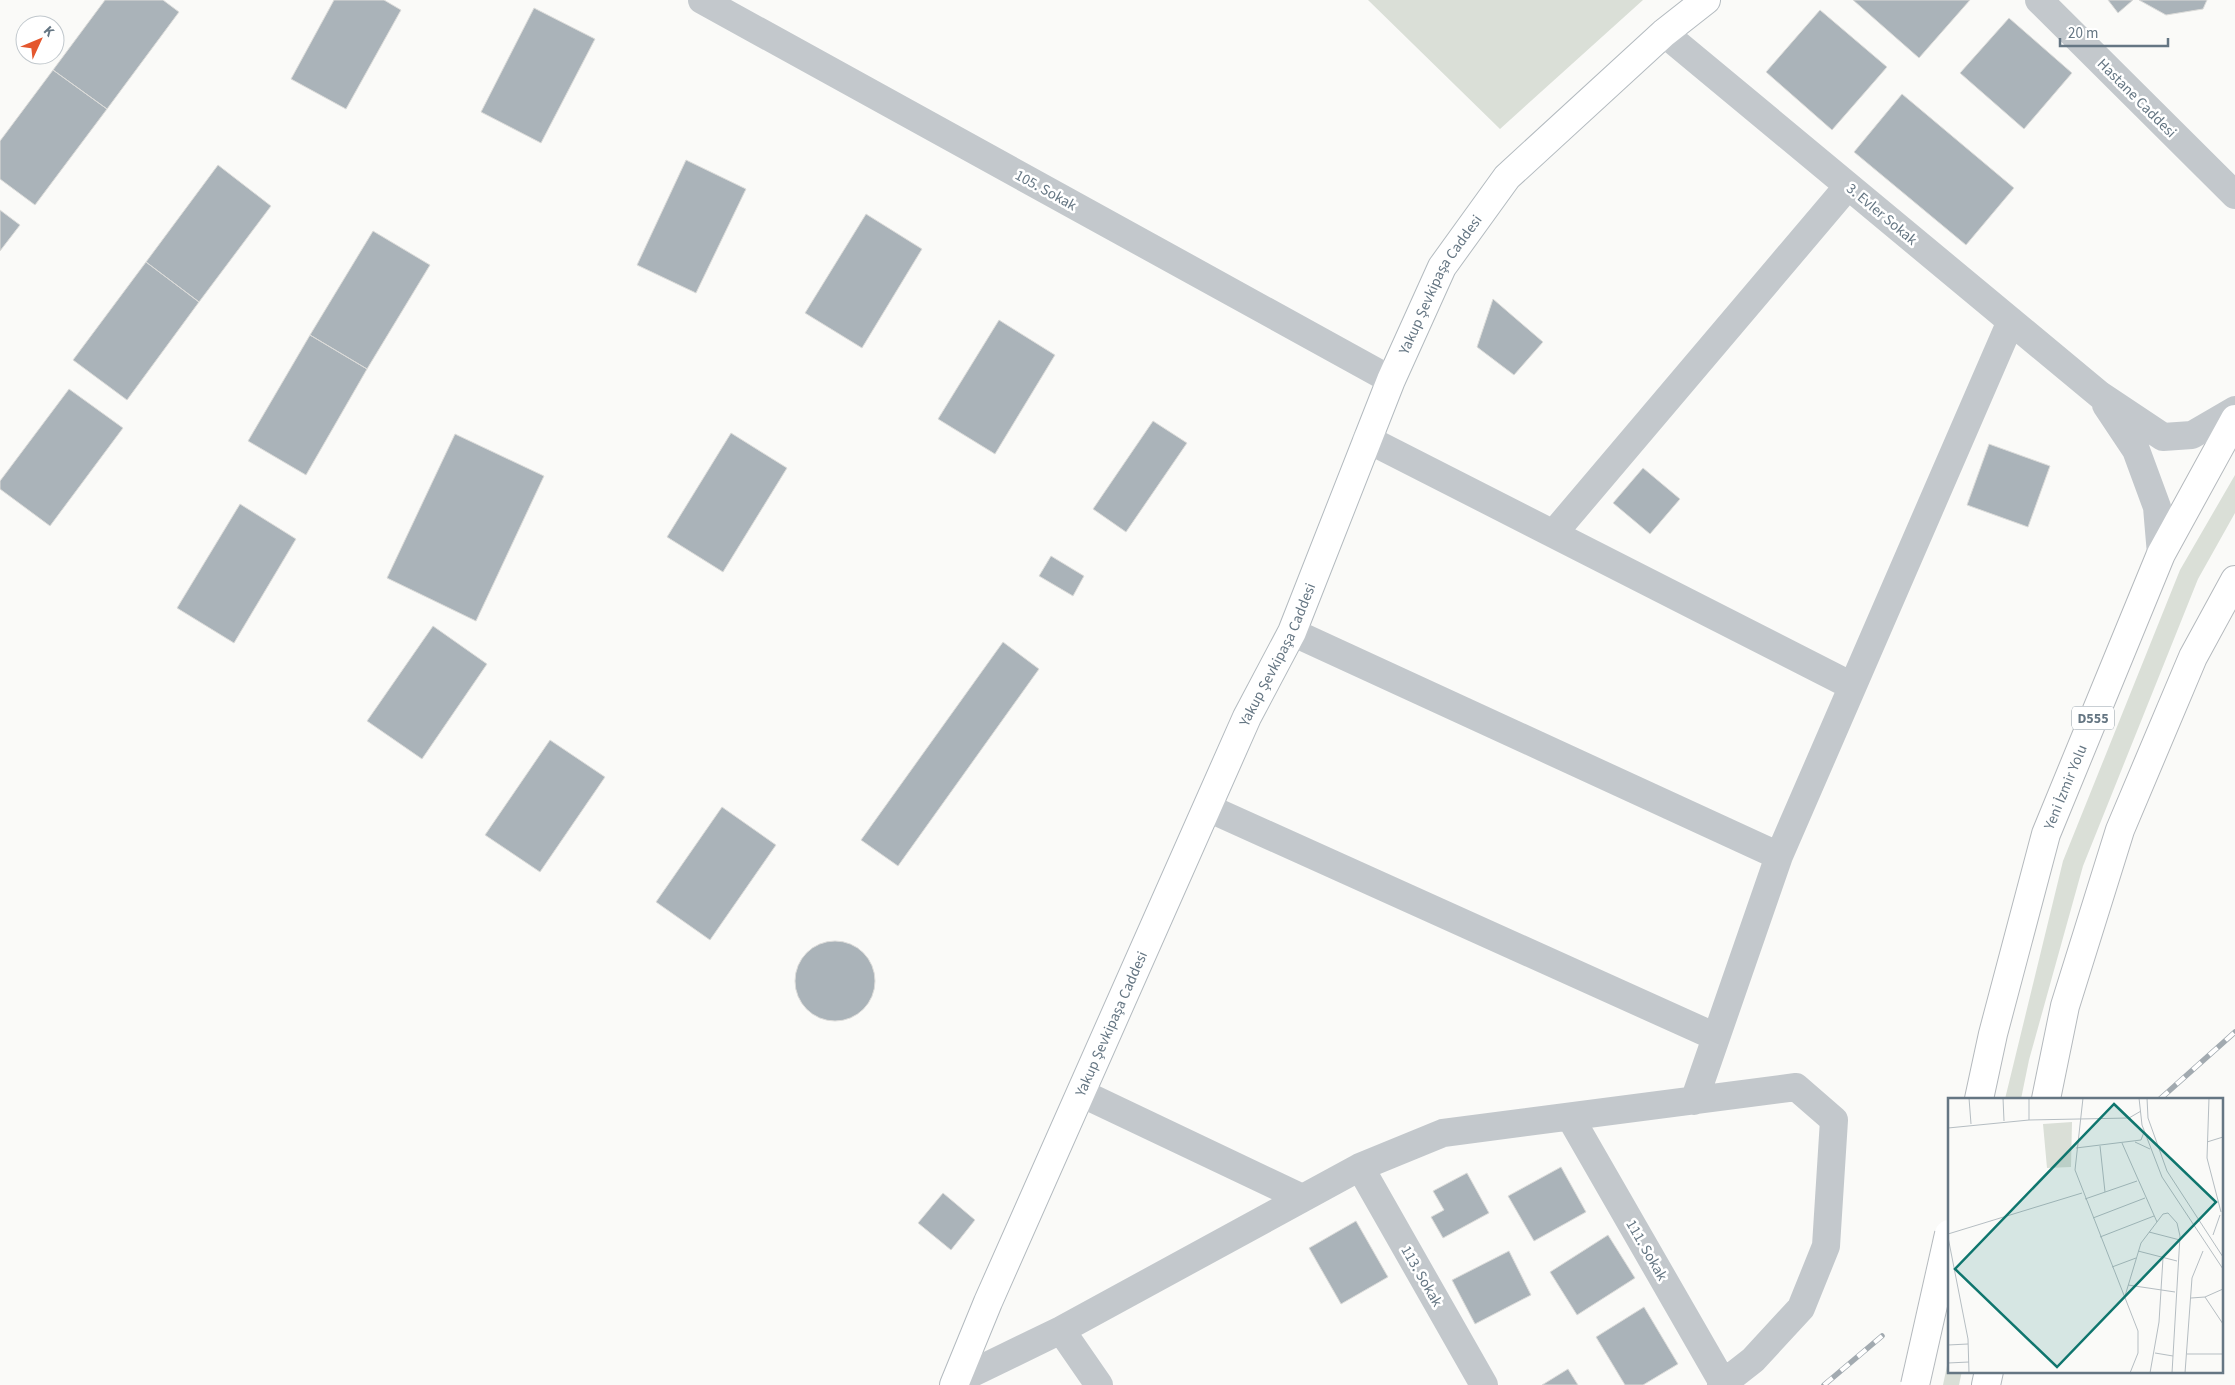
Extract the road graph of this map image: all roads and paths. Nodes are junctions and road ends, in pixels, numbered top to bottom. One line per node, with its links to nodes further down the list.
1 (702, 0): 8 (street, 105. Sokak)
2 (1706, 0): 4 (main road, Yakup Şevkipaşa Caddesi)
3 (2039, 0): 6 (street, Hastane Caddesi)
4 (1664, 33): 5 (street, 3. Evler Sokak); 8 (main road, Yakup Şevkipaşa Caddesi)
5 (1848, 186): 7 (street, 3. Evler Sokak); 13 (street)
6 (2235, 195)
7 (2011, 321): 9 (street, 3. Evler Sokak); 17 (street)
8 (1391, 380): 12 (main road, Yakup Şevkipaşa Caddesi)
9 (2100, 395): 10 (street); 14 (street)
10 (2235, 410)
11 (2235, 419): 14 (main road, Yeni İzmir Yolu / D555)
12 (1367, 438): 13 (street); 16 (main road, Yakup Şevkipaşa Caddesi)
13 (1554, 534): 17 (street)
14 (2161, 554): 22 (main road, Yeni İzmir Yolu / D555)
15 (2235, 580): 23 (main road)
16 (1292, 632): 18 (main road, Yakup Şevkipaşa Caddesi); 19 (street)
17 (1852, 686): 19 (street)
18 (1208, 808): 20 (street); 21 (main road, Yakup Şevkipaşa Caddesi)
19 (1779, 856): 20 (street)
20 (1716, 1037): 24 (street)
21 (1081, 1093): 27 (street); 31 (main road, Yakup Şevkipaşa Caddesi)
22 (1978, 1098)
23 (2046, 1098)
24 (1694, 1101): 25 (street); 32 (street)
25 (1570, 1117): 26 (street); 32 (street, 111. Sokak)
26 (1360, 1167): 27 (street); 34 (street, 113. Sokak)
27 (1302, 1198): 29 (street)
28 (1948, 1238): 35 (main road, bridge)
29 (1061, 1330): 31 (street); 33 (street)
30 (1989, 1372): 36 (main road)
31 (955, 1383)
32 (1722, 1384)
33 (1099, 1385)
34 (1484, 1385)
35 (1915, 1385)
36 (1986, 1385)

